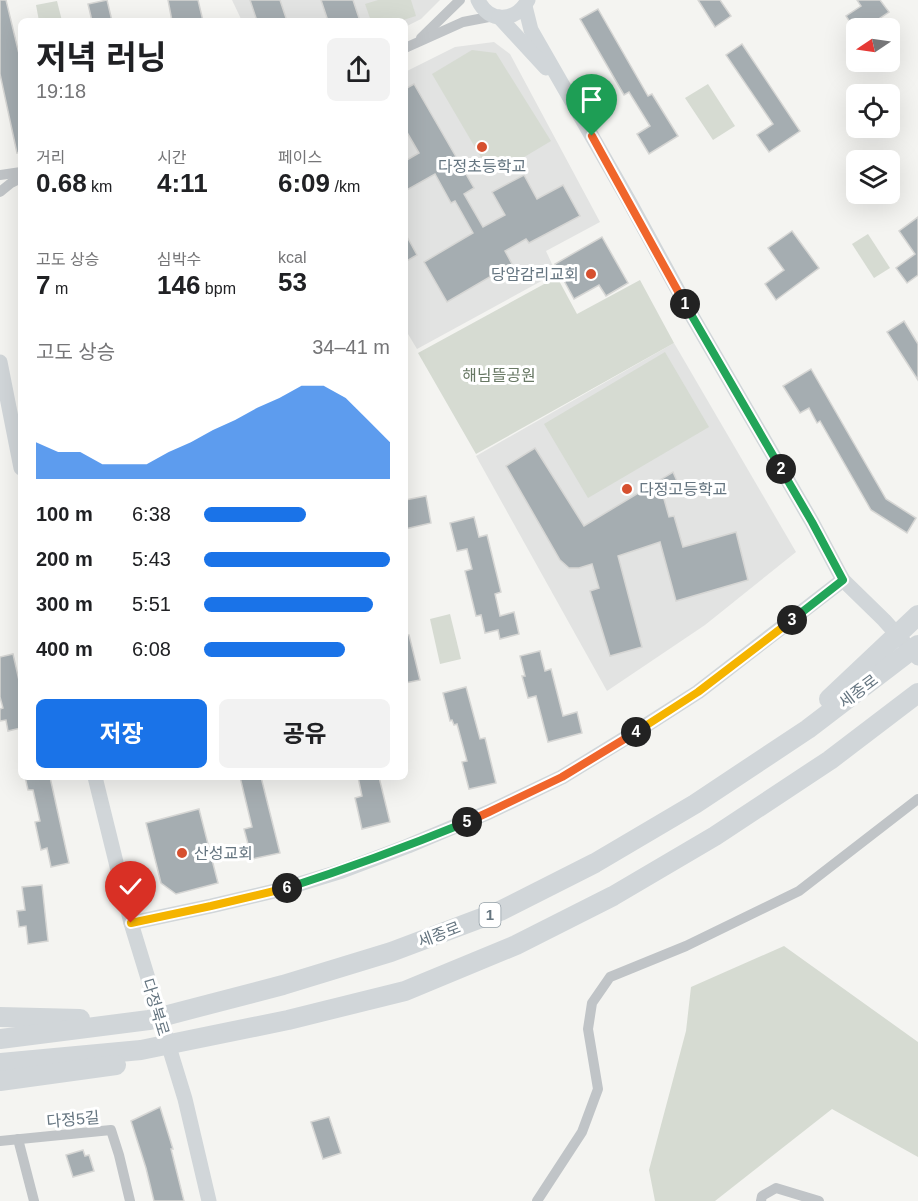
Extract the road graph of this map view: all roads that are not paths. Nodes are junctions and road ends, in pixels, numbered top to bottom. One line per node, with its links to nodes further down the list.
1 (460, 0): 5 (street)
2 (478, 0): 4 (street)
3 (526, 3): 4 (street); 7 (street)
4 (497, 17): 5 (street); 7 (street)
5 (417, 42): 6 (street)
6 (408, 46)
7 (564, 88): 14 (street)
8 (18, 172): 9 (street)
9 (0, 175)
10 (18, 180): 11 (street)
11 (0, 192)
12 (0, 362): 13 (street)
13 (18, 453)
14 (843, 580): 17 (street); 24 (street)
15 (918, 615): 20 (highway)
16 (918, 645): 20 (highway, 세종로 / 1)
17 (918, 658)
18 (918, 693): 23 (highway, 1)
19 (918, 709): 23 (highway)
20 (750, 767): 26 (highway, 세종로 / 1)
21 (96, 780): 24 (street, 다정북로)
22 (918, 799): 36 (street)
23 (715, 836): 27 (highway, 1)
24 (131, 923): 35 (street, 다정북로)
25 (0, 1017): 26 (highway)
26 (149, 1020): 28 (highway, 세종로 / 1)
27 (288, 1020): 29 (highway, 1); 30 (highway)
28 (0, 1039)
29 (0, 1063)
30 (0, 1081)
31 (18, 1139): 32 (street, 다정5길); 33 (street); 34 (street, 다정5길)
32 (0, 1141)
33 (34, 1201)
34 (130, 1201)
35 (209, 1201)
36 (537, 1201)
37 (761, 1201): 38 (street)
38 (819, 1201)

